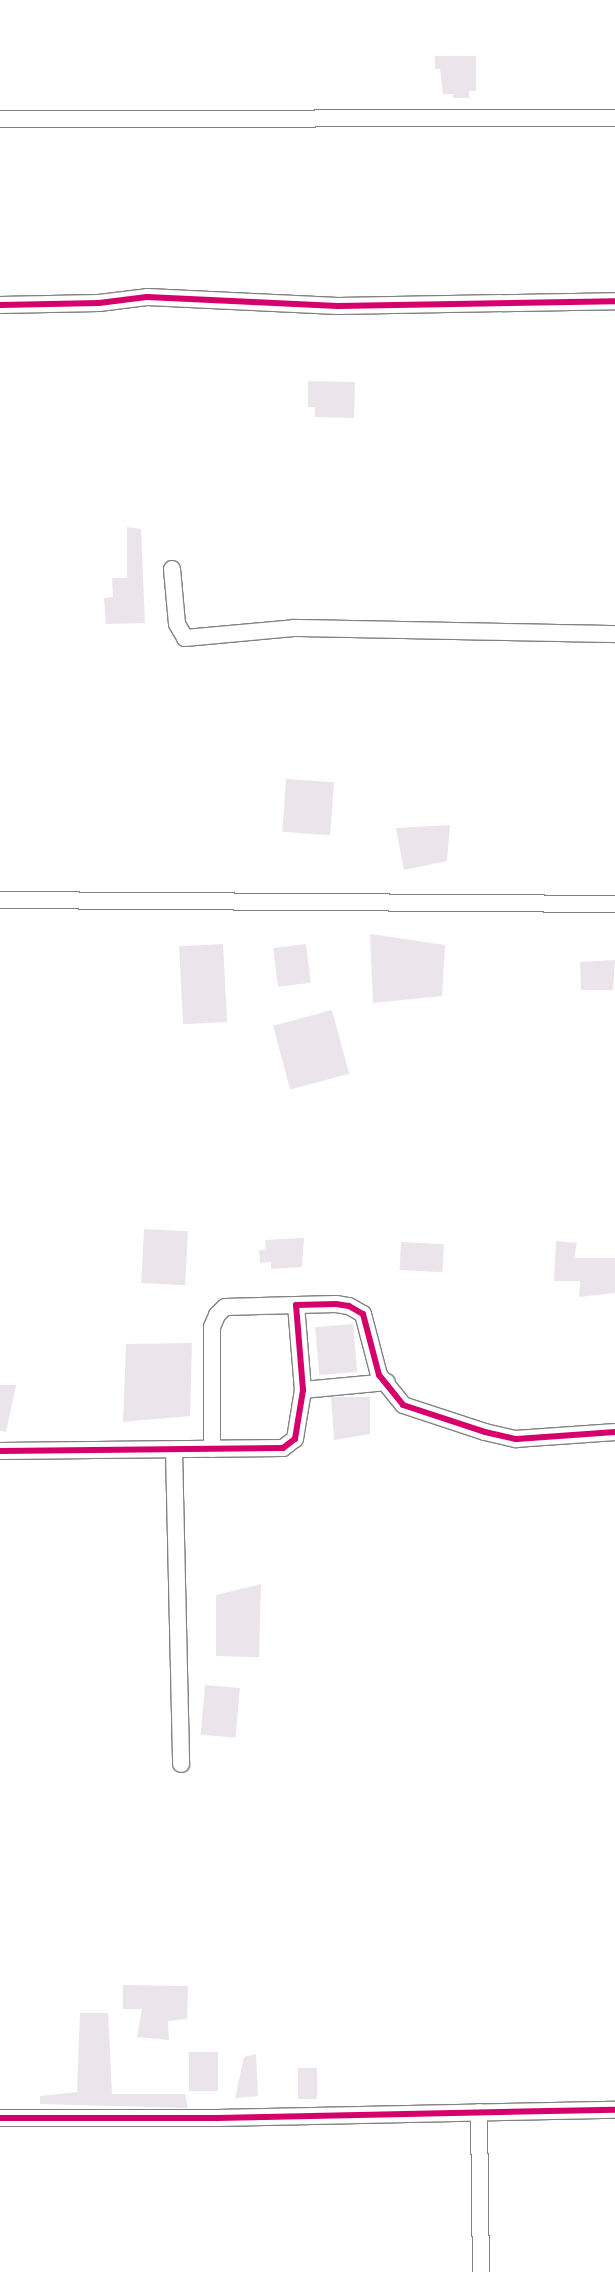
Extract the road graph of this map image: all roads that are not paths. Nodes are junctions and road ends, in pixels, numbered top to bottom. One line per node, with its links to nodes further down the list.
1 (615, 118): 2 (street)
2 (0, 119)
3 (615, 301): 4 (street)
4 (0, 305)
5 (172, 569): 6 (street)
6 (615, 634)
7 (0, 900): 8 (street)
8 (615, 904)
9 (296, 1305): 10 (street); 11 (street); 13 (street)
10 (387, 1382): 11 (street); 12 (street)
11 (303, 1390): 13 (street)
12 (615, 1432)
13 (212, 1449): 15 (street)
14 (0, 1450): 15 (street)
15 (174, 1450): 16 (street)
16 (182, 1764)
17 (615, 2110): 18 (street)
18 (479, 2112): 19 (street); 20 (street)
19 (0, 2118)
20 (481, 2272)

